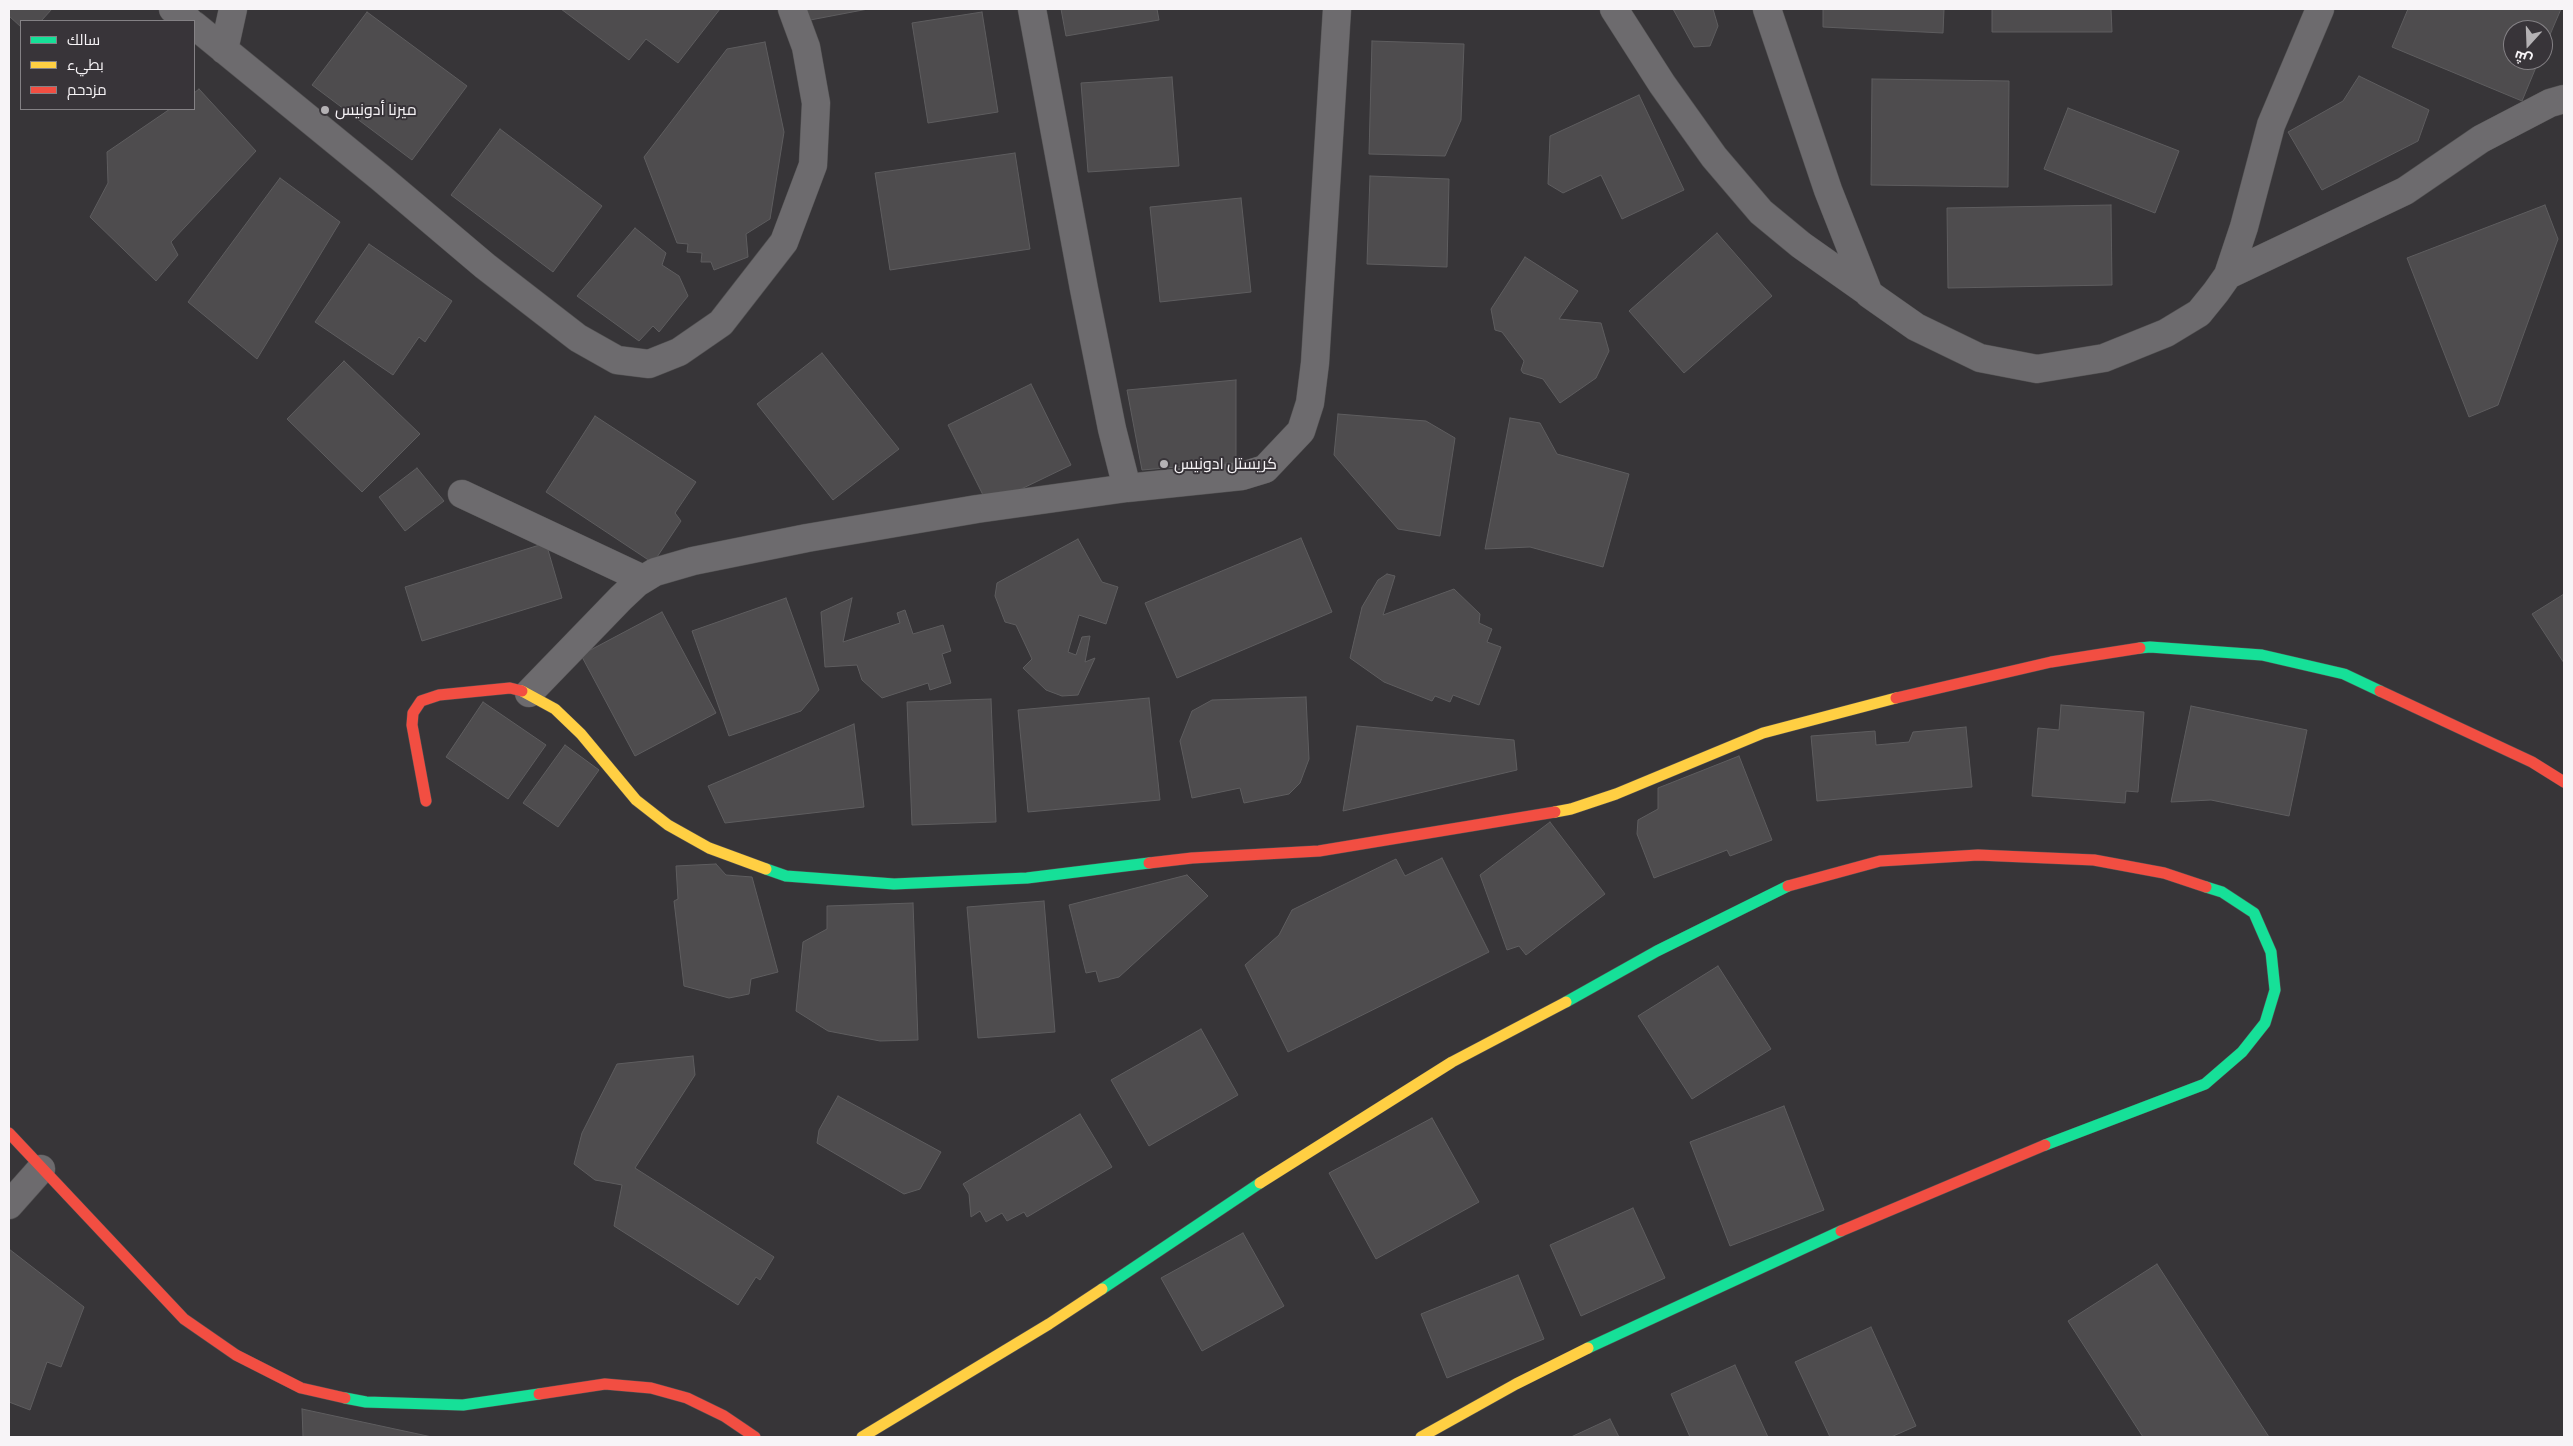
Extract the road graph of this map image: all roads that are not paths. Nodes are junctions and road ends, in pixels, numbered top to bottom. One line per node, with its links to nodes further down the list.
1 (173, 9): 9 (street)
2 (233, 9): 11 (street)
3 (792, 9): 11 (street)
4 (1032, 9): 15 (street)
5 (1337, 9): 15 (street)
6 (1614, 9): 14 (street)
7 (1767, 9): 14 (street)
8 (2320, 9): 13 (street)
9 (188, 20)
10 (195, 26): 11 (street)
11 (224, 50)
12 (2564, 99): 13 (street)
13 (2228, 275): 14 (street)
14 (1869, 294)
15 (1127, 488): 17 (street)
16 (462, 494): 17 (street)
17 (643, 579): 18 (street)
18 (528, 693): 19 (street); 20 (street)
19 (2564, 782)
20 (426, 801)
21 (9, 1134): 22 (street)
22 (41, 1169): 23 (street); 24 (street)
23 (9, 1204)
24 (755, 1437)
25 (862, 1437): 26 (street)
26 (1421, 1437)

